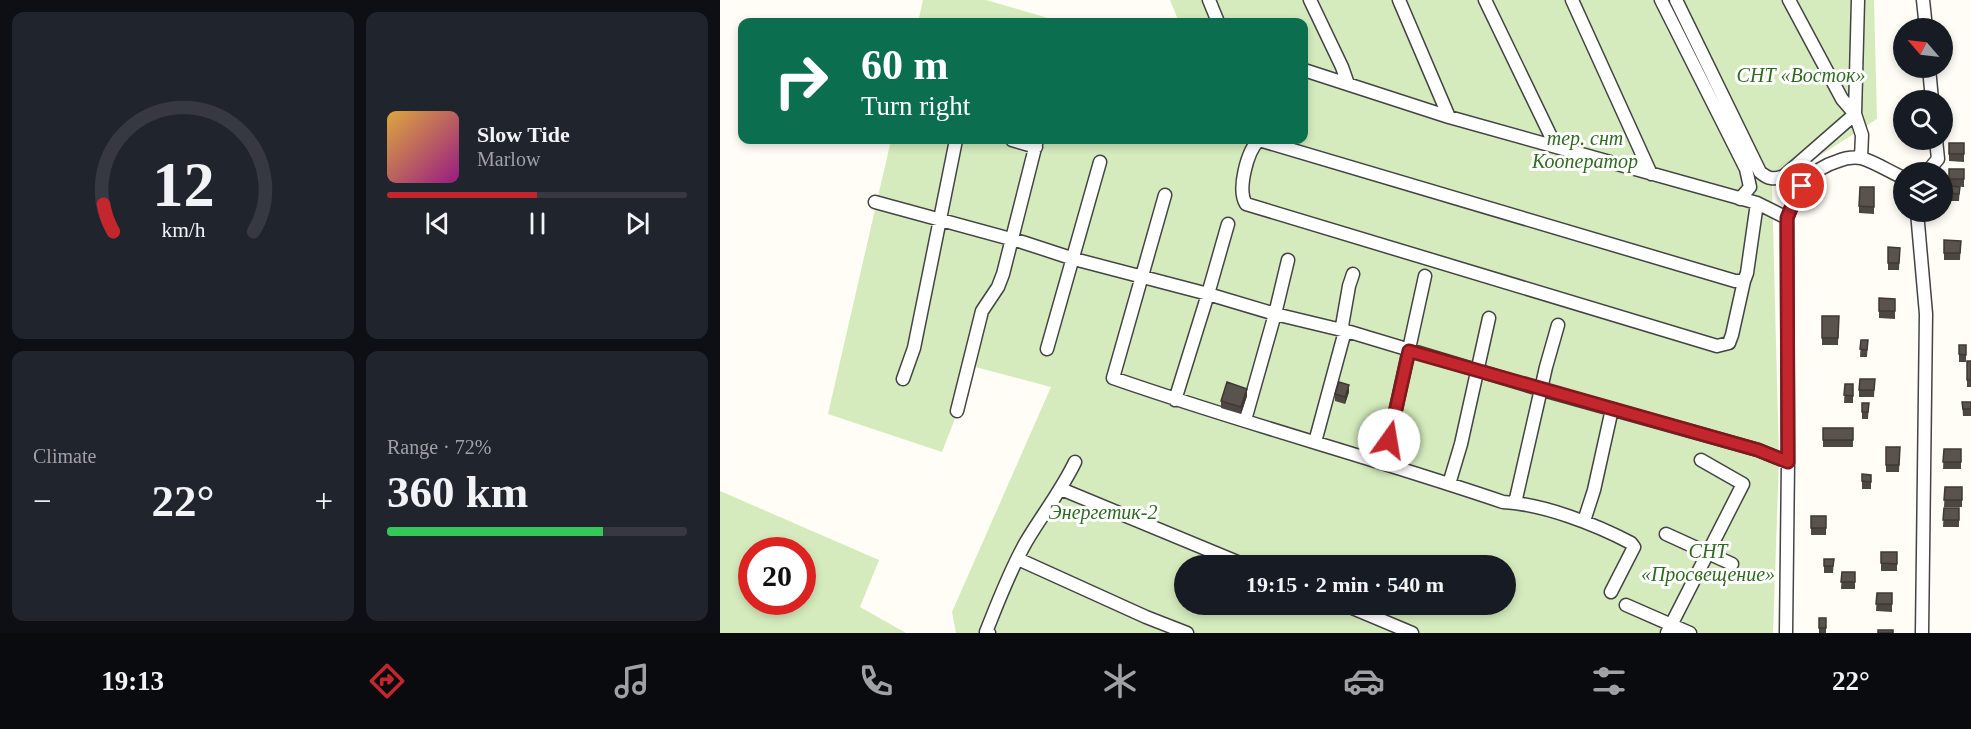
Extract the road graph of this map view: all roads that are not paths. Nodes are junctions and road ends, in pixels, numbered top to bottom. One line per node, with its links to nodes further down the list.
1 (1209, 0): 11 (street)
2 (1310, 0): 14 (street)
3 (1399, 0): 16 (street)
4 (1485, 0): 21 (street)
5 (1572, 0): 25 (street)
6 (1661, 0): 27 (street)
7 (1676, 0): 15 (street)
8 (1789, 0): 15 (street)
9 (1858, 0): 15 (street)
10 (1923, 0): 12 (street)
11 (1216, 18)
12 (1925, 18)
13 (1308, 71): 14 (street)
14 (1348, 84): 16 (street)
15 (1855, 114): 22 (street)
16 (1449, 117): 21 (street)
17 (955, 144): 31 (street)
18 (1036, 144): 34 (street)
19 (1255, 144): 40 (street)
20 (1273, 144): 40 (street)
21 (1556, 147): 25 (street)
22 (1861, 159): 24 (street); 30 (street)
23 (1100, 162): 35 (street)
24 (1893, 173)
25 (1651, 174): 27 (street)
26 (1165, 195): 39 (street)
27 (1740, 199): 29 (street)
28 (875, 202): 31 (street)
29 (1757, 203): 30 (street); 40 (street)
30 (1787, 218): 58 (street)
31 (940, 219): 34 (street); 49 (street)
32 (1918, 222): 78 (street)
33 (1228, 224): 41 (street)
34 (1011, 238): 35 (street); 53 (street)
35 (1074, 259): 39 (street); 46 (street)
36 (1288, 260): 42 (street)
37 (1353, 274): 45 (street)
38 (1425, 276): 47 (street)
39 (1142, 277): 41 (street); 51 (street)
40 (1744, 282)
41 (1208, 294): 42 (street); 51 (street)
42 (1275, 314): 45 (street); 54 (street)
43 (1489, 318): 48 (street)
44 (1558, 325): 50 (street)
45 (1345, 331): 47 (street); 55 (street)
46 (1047, 350)
47 (1409, 351): 48 (street); 59 (street)
48 (1478, 370): 50 (street); 60 (street)
49 (903, 379)
50 (1542, 390): 52 (street); 62 (street)
51 (1175, 400): 54 (street)
52 (1612, 409): 58 (street); 63 (street)
53 (957, 411)
54 (1245, 420): 55 (street)
55 (1315, 442): 59 (street)
56 (1701, 460): 65 (street)
57 (1075, 462): 61 (street)
58 (1788, 462): 77 (street)
59 (1384, 463): 60 (street)
60 (1449, 484): 62 (street)
61 (1061, 489): 66 (street); 67 (street)
62 (1515, 503): 63 (street)
63 (1584, 521): 69 (street)
64 (1666, 534): 65 (street)
65 (1707, 552): 68 (street); 72 (street)
66 (1220, 555)
67 (1018, 559): 73 (street); 74 (street)
68 (1732, 564)
69 (1611, 592)
70 (1626, 605): 72 (street)
71 (1369, 615): 75 (street)
72 (1669, 629): 76 (street)
73 (989, 633)
74 (1187, 633)
75 (1412, 633)
76 (1690, 633)
77 (1786, 633)
78 (1922, 633)

